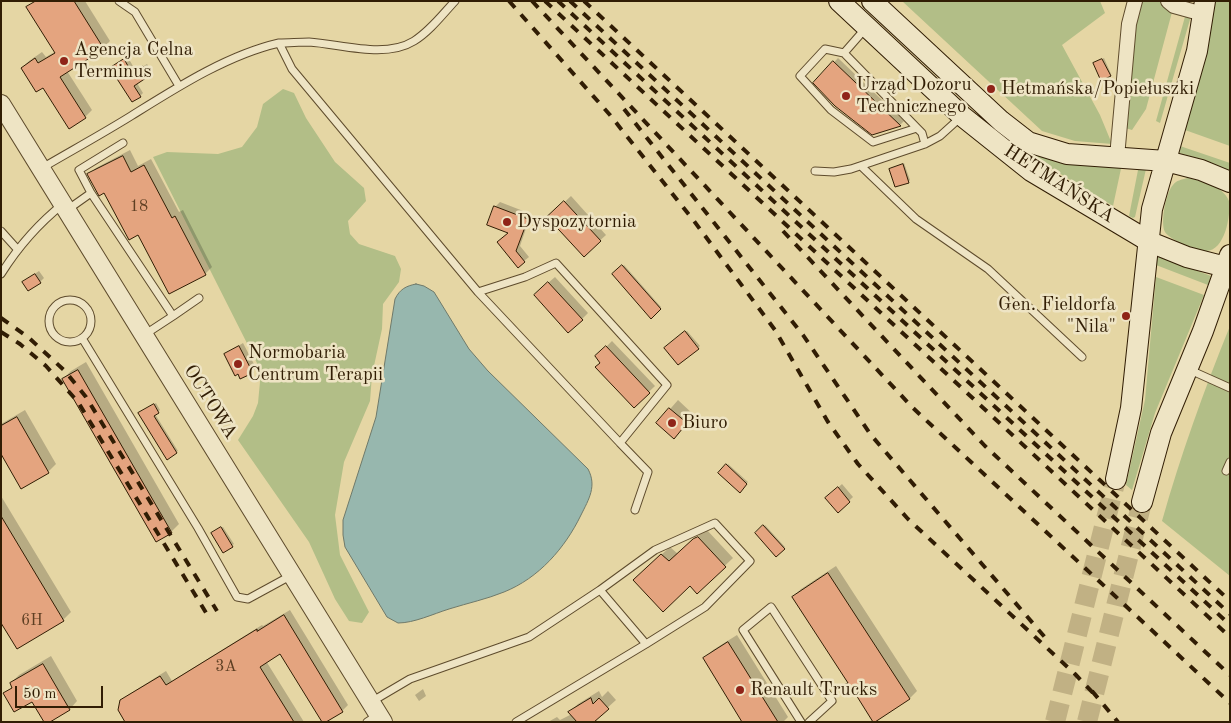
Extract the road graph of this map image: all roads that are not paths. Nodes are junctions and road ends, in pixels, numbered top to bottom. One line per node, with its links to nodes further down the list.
1 (119, 1): 11 (lane)
2 (455, 1): 9 (lane)
3 (839, 1): 8 (main road, HETMAŃSKA)
4 (872, 1): 14 (main road, HETMAŃSKA)
5 (1135, 1): 18 (street)
6 (1168, 1): 7 (street)
7 (1204, 7): 19 (main road)
8 (866, 27): 10 (lane); 13 (main road, HETMAŃSKA)
9 (279, 43): 11 (lane); 31 (lane)
10 (844, 53): 15 (lane); 15 (lane)
11 (178, 86): 21 (lane)
12 (1, 104): 21 (street, OCTOWA)
13 (962, 116): 14 (main road); 17 (lane); 27 (main road, HETMAŃSKA)
14 (1001, 121): 18 (main road, HETMAŃSKA)
15 (917, 128): 17 (lane)
16 (123, 144): 24 (lane)
17 (925, 144): 20 (lane)
18 (1117, 157): 19 (main road, HETMAŃSKA)
19 (1166, 161): 23 (main road, HETMAŃSKA); 27 (main road)
20 (861, 166): 22 (lane); 36 (lane)
21 (41, 169): 25 (street, OCTOWA)
22 (815, 172)
23 (1230, 182)
24 (92, 193): 25 (lane); 33 (lane)
25 (65, 207): 28 (lane); 34 (street, OCTOWA)
26 (1, 231): 28 (lane)
27 (1150, 242): 29 (main road, HETMAŃSKA); 42 (main road)
28 (18, 250): 30 (lane)
29 (1228, 263): 37 (main road)
30 (1, 274)
31 (478, 292): 39 (lane); 39 (lane)
32 (199, 298): 33 (lane)
33 (173, 316): 34 (lane)
34 (144, 335): 45 (street, OCTOWA)
35 (82, 338): 35 (lane); 45 (lane)
36 (1082, 357)
37 (1187, 369): 38 (lane); 43 (main road)
38 (1230, 388)
39 (620, 443): 44 (lane)
40 (1230, 462): 41 (lane)
41 (1226, 471)
42 (1116, 479)
43 (1142, 502)
44 (635, 510)
45 (293, 575): 48 (street, OCTOWA)
46 (600, 590): 47 (lane); 47 (lane); 48 (lane)
47 (646, 644): 49 (lane)
48 (375, 715)
49 (516, 722)
50 (801, 722): 51 (lane)
51 (809, 722)

